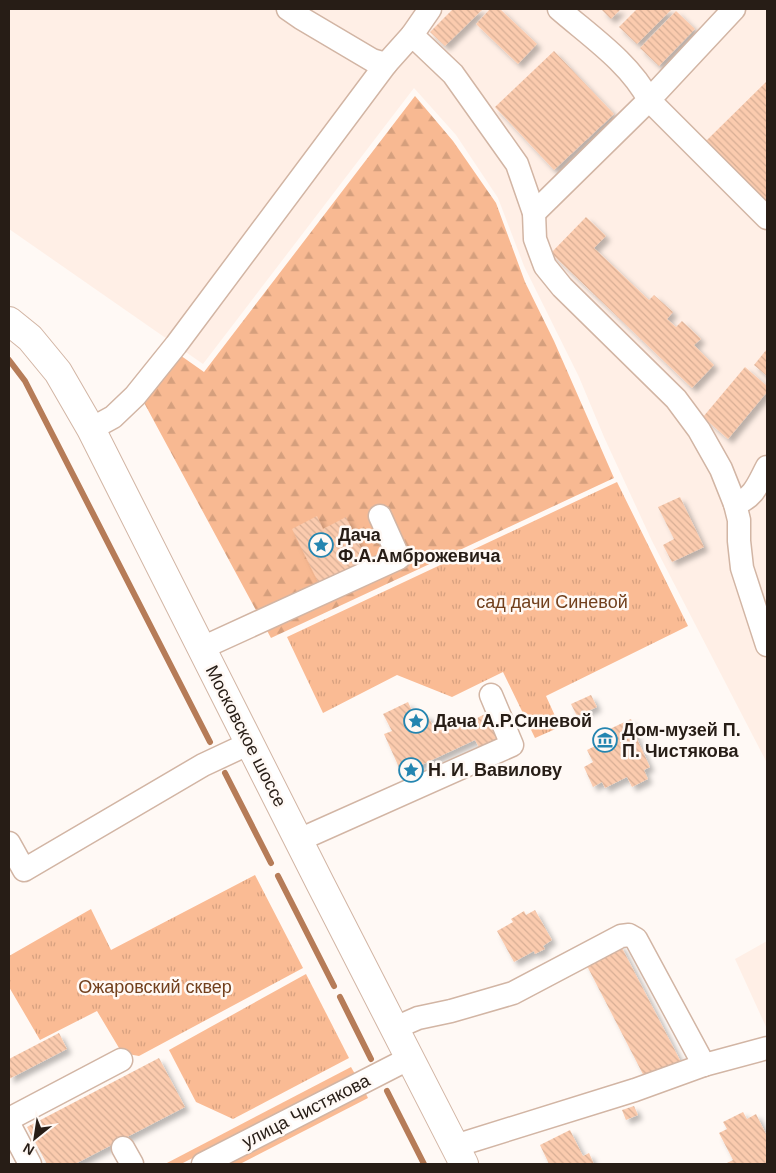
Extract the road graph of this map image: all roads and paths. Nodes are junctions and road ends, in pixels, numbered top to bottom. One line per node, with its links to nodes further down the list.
1 (288, 9): 6 (street)
2 (430, 9): 5 (street)
3 (559, 9): 7 (street)
4 (734, 9): 7 (street)
5 (412, 35): 6 (street); 8 (street)
6 (386, 64): 11 (street)
7 (649, 100): 8 (street); 9 (street)
8 (534, 213): 13 (street)
9 (767, 218)
10 (9, 321): 11 (main road, Московское шоссе)
11 (91, 429): 16 (main road, Московское шоссе)
12 (767, 467): 13 (street)
13 (735, 504): 15 (street)
14 (380, 516): 16 (street)
15 (767, 645)
16 (202, 648): 18 (main road, Московское шоссе)
17 (491, 694): 19 (street)
18 (250, 743): 19 (main road, Московское шоссе); 20 (street)
19 (298, 840): 21 (main road, Московское шоссе)
20 (9, 843)
21 (395, 1028): 23 (main road, Московское шоссе); 25 (street)
22 (767, 1048): 25 (street)
23 (410, 1058): 28 (main road, Московское шоссе); 30 (street, улица Чистякова)
24 (121, 1060): 26 (street)
25 (704, 1065): 28 (street)
26 (9, 1119)
27 (9, 1124): 29 (street)
28 (459, 1155)
29 (30, 1164)
30 (203, 1164)

